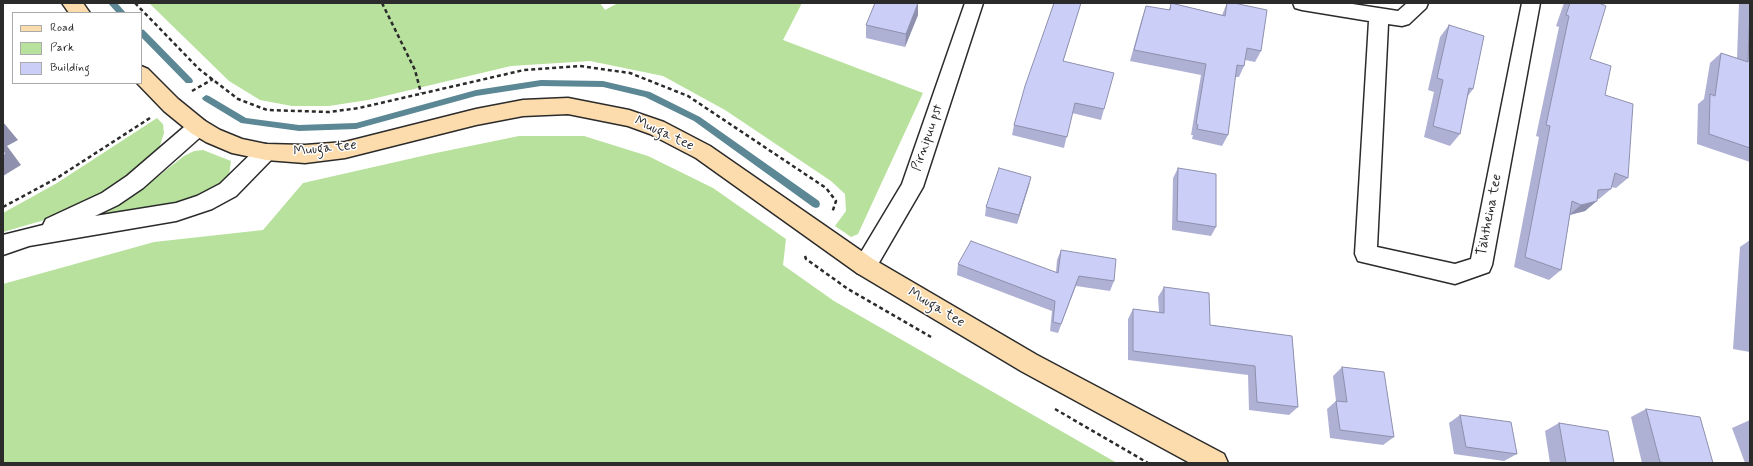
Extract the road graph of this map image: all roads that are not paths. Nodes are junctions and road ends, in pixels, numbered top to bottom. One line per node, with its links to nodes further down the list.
1 (71, 3): 6 (main road)
2 (974, 3): 13 (street, Pirnipuu pst)
3 (1302, 3): 7 (street)
4 (1419, 3): 7 (street)
5 (1531, 3): 7 (street, Tähtheina tee)
6 (80, 12)
7 (1379, 15)
8 (142, 75): 9 (main road, Muuga tee)
9 (198, 127): 10 (main road, Muuga tee); 11 (street)
10 (266, 152): 11 (street); 13 (main road, Muuga tee)
11 (30, 238): 12 (street)
12 (3, 245)
13 (865, 266): 14 (main road, Muuga tee)
14 (1215, 463)

